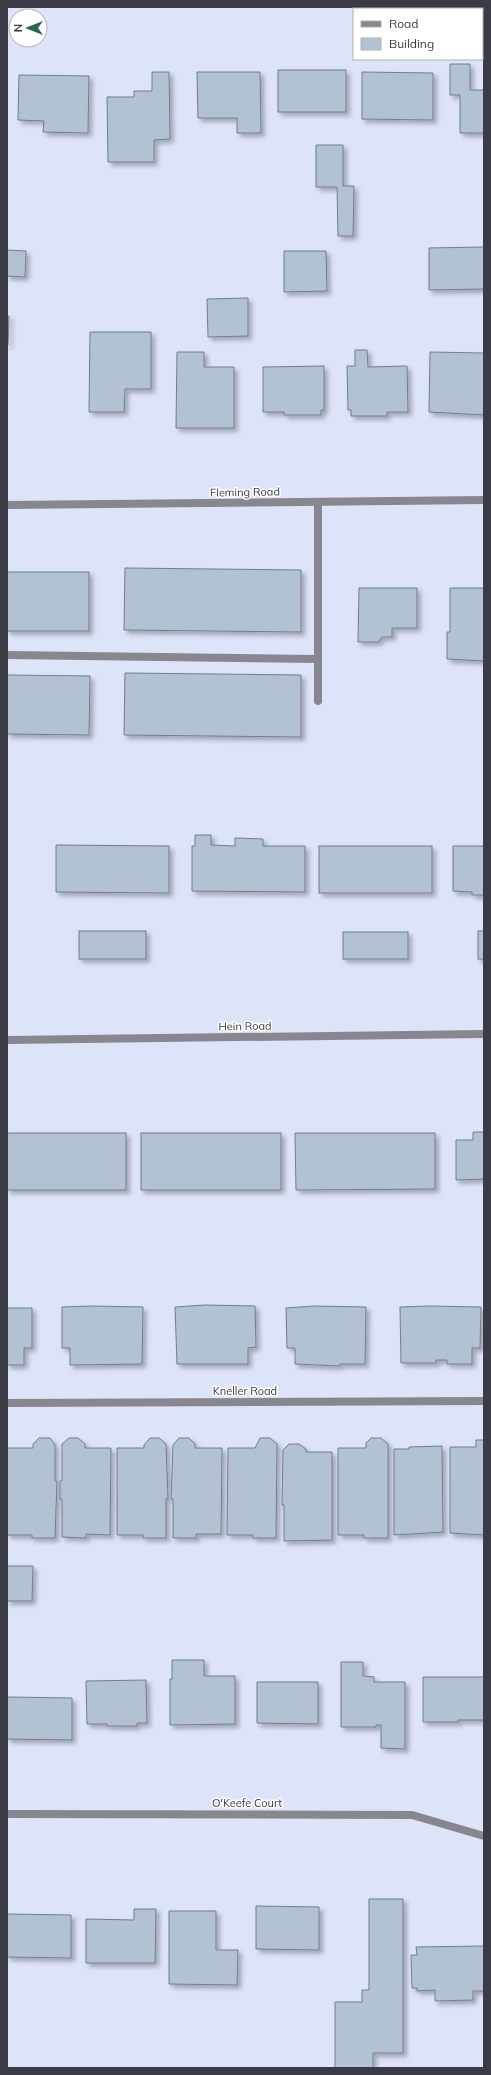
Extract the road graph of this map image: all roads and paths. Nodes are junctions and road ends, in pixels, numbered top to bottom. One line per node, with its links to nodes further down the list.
1 (484, 500): 2 (street, Fleming Road)
2 (318, 502): 3 (street, Fleming Road); 5 (street)
3 (7, 505)
4 (7, 655): 5 (street)
5 (318, 659): 6 (street)
6 (318, 701)
7 (484, 1034): 8 (street, Hein Road)
8 (7, 1040)
9 (484, 1401): 10 (street, Kneller Road)
10 (7, 1404)
11 (7, 1814): 12 (street, O'Keefe Court)
12 (484, 1836)

